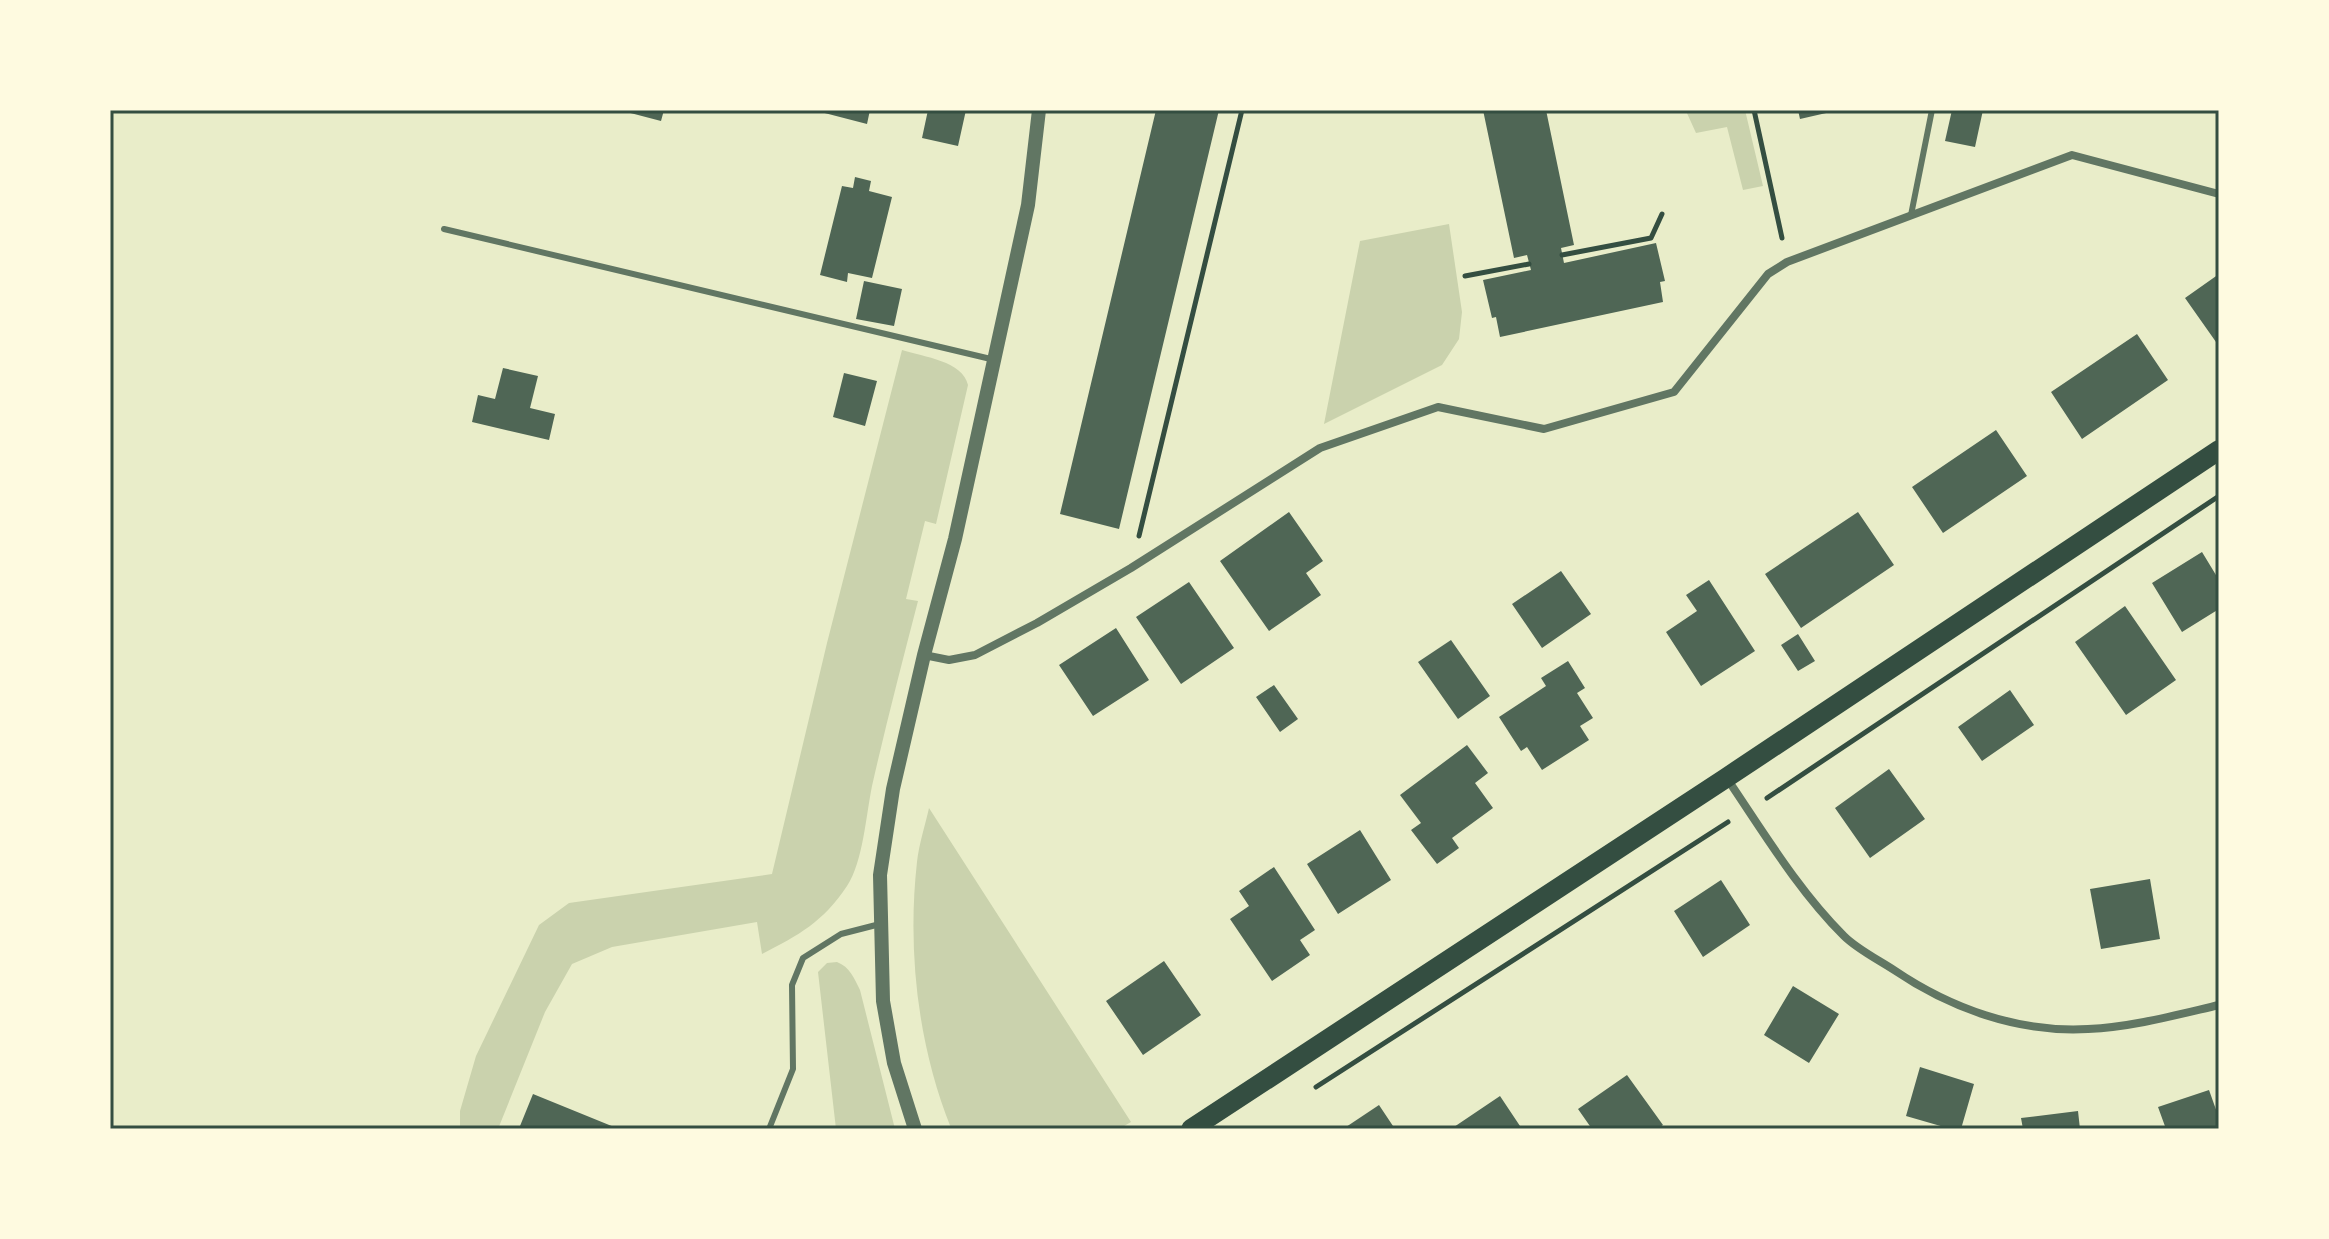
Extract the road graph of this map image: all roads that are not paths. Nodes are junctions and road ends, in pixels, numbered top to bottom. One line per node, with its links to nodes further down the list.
1 (1039, 110): 6 (street)
2 (1932, 110): 4 (lane)
3 (2219, 194): 4 (street)
4 (1911, 215): 8 (street)
5 (444, 229): 6 (lane)
6 (995, 360): 8 (street)
7 (2219, 450): 9 (main road)
8 (924, 655): 10 (street)
9 (1726, 778): 11 (street); 14 (main road)
10 (880, 924): 12 (lane); 13 (street)
11 (2219, 1005)
12 (769, 1129)
13 (915, 1129)
14 (1191, 1129)

